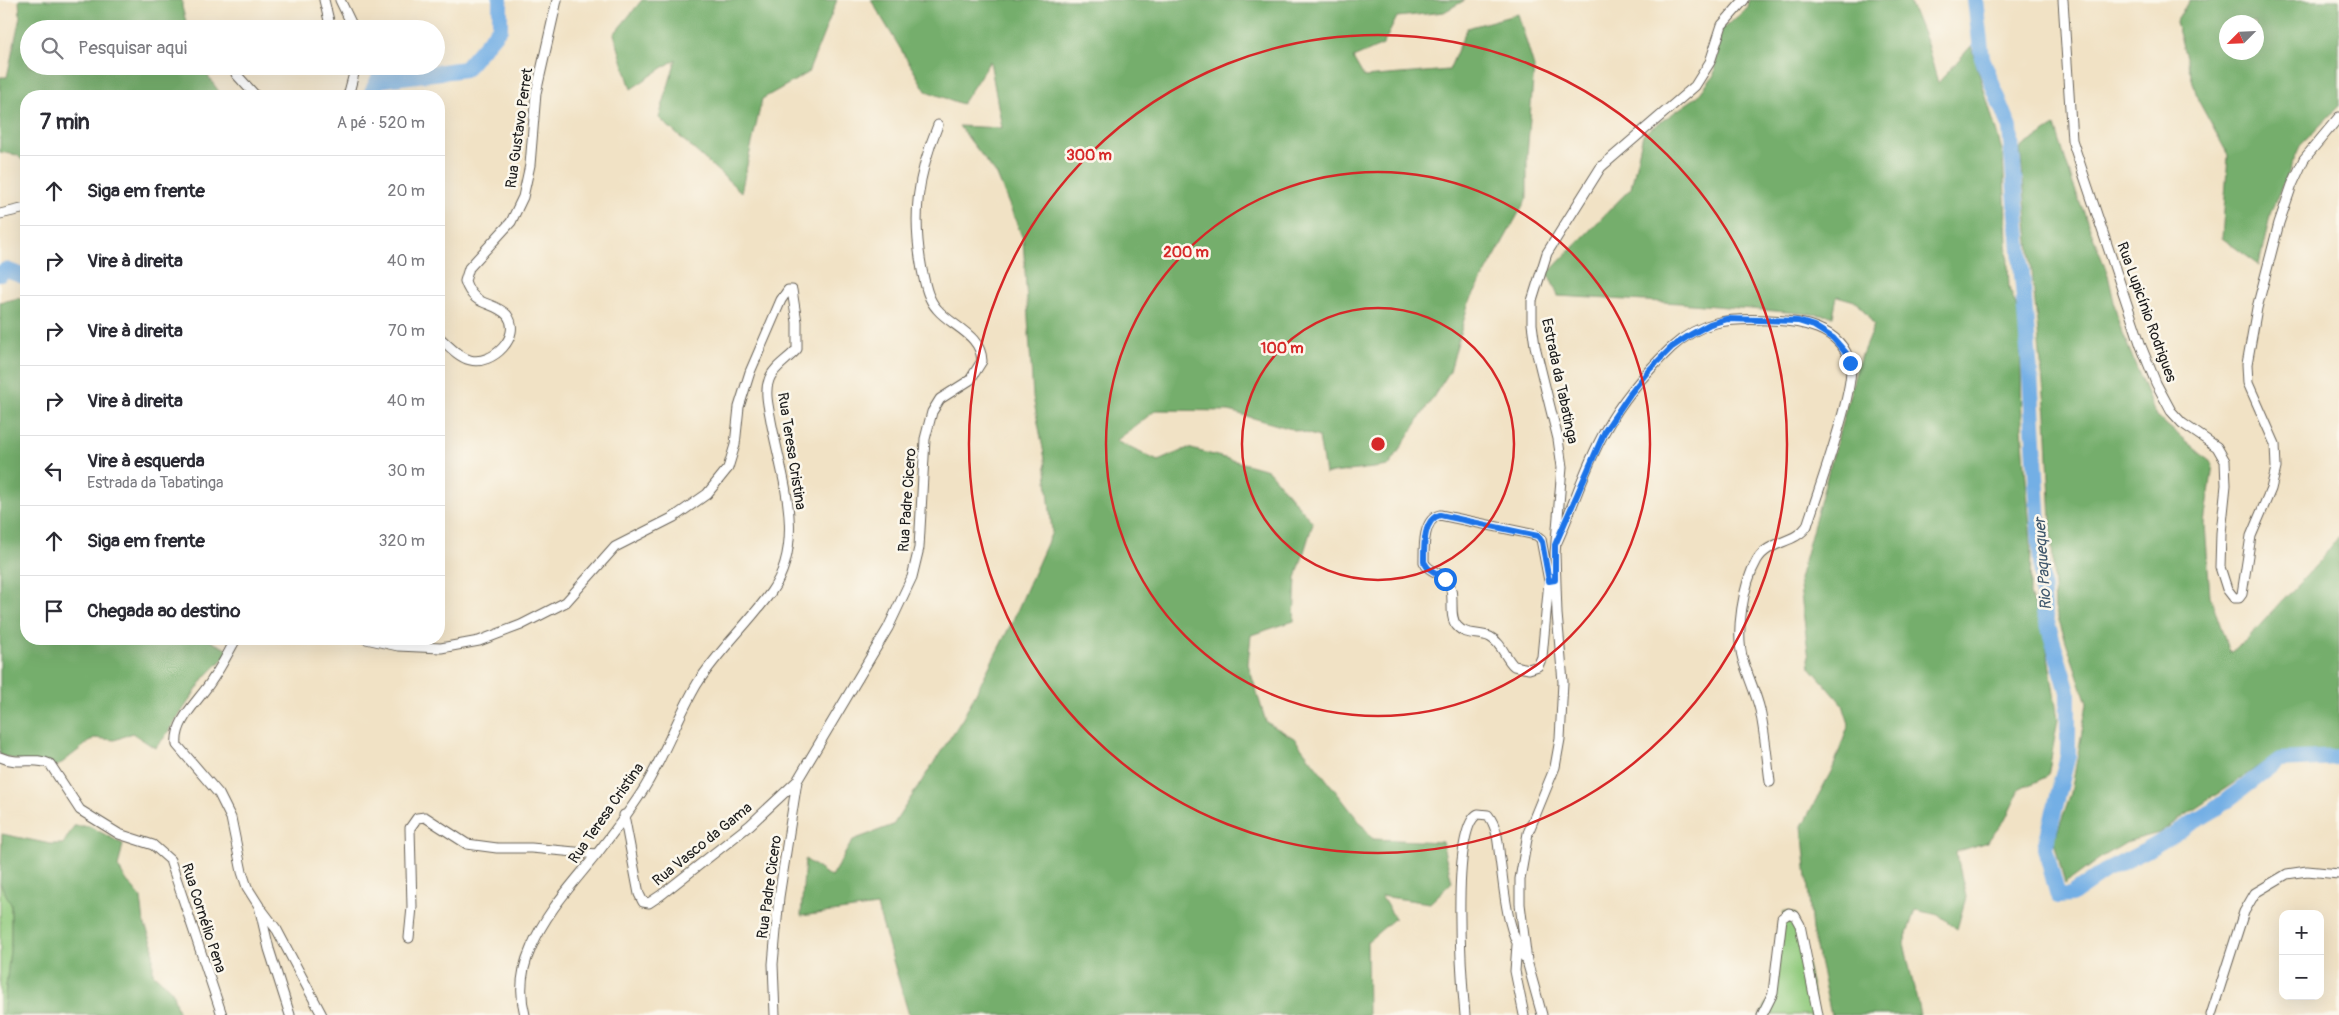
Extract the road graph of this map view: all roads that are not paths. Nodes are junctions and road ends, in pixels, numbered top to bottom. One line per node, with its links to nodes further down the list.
1 (324, 0): 6 (street)
2 (340, 0): 7 (street)
3 (557, 0): 16 (street, Rua Gustavo Perret)
4 (1744, 0): 17 (street, Estrada da Tabatinga)
5 (2063, 0): 12 (street, Rua Lupicínio Rodrigues)
6 (328, 20)
7 (350, 20)
8 (237, 75): 10 (street)
9 (354, 75): 11 (street)
10 (250, 90)
11 (350, 90)
12 (2339, 117)
13 (938, 126): 22 (street, Rua Padre Cicero)
14 (20, 209): 15 (street)
15 (0, 214)
16 (445, 342)
17 (1555, 545): 18 (street, Estrada da Tabatinga); 23 (street)
18 (1552, 580): 18 (street); 30 (street, Estrada da Tabatinga)
19 (233, 645): 27 (street)
20 (393, 645): 24 (street, Rua Teresa Cristina)
21 (0, 757): 31 (street, Rua Cornélio Pena)
22 (797, 781): 24 (street, Rua Vasco da Gama); 35 (street, Rua Padre Cicero)
23 (1770, 782)
24 (624, 815): 25 (street, Rua Teresa Cristina)
25 (597, 854): 28 (street); 34 (street, Rua Teresa Cristina)
26 (2339, 874): 41 (street)
27 (259, 906): 32 (street); 33 (street)
28 (409, 938)
29 (1517, 945): 30 (street); 36 (street); 37 (street)
30 (1527, 961): 38 (street, Estrada da Tabatinga)
31 (222, 1015)
32 (290, 1015)
33 (322, 1015)
34 (525, 1015)
35 (775, 1015)
36 (1465, 1015)
37 (1524, 1015)
38 (1542, 1015)
39 (1762, 1015): 40 (street)
40 (1818, 1015)
41 (2211, 1015)

